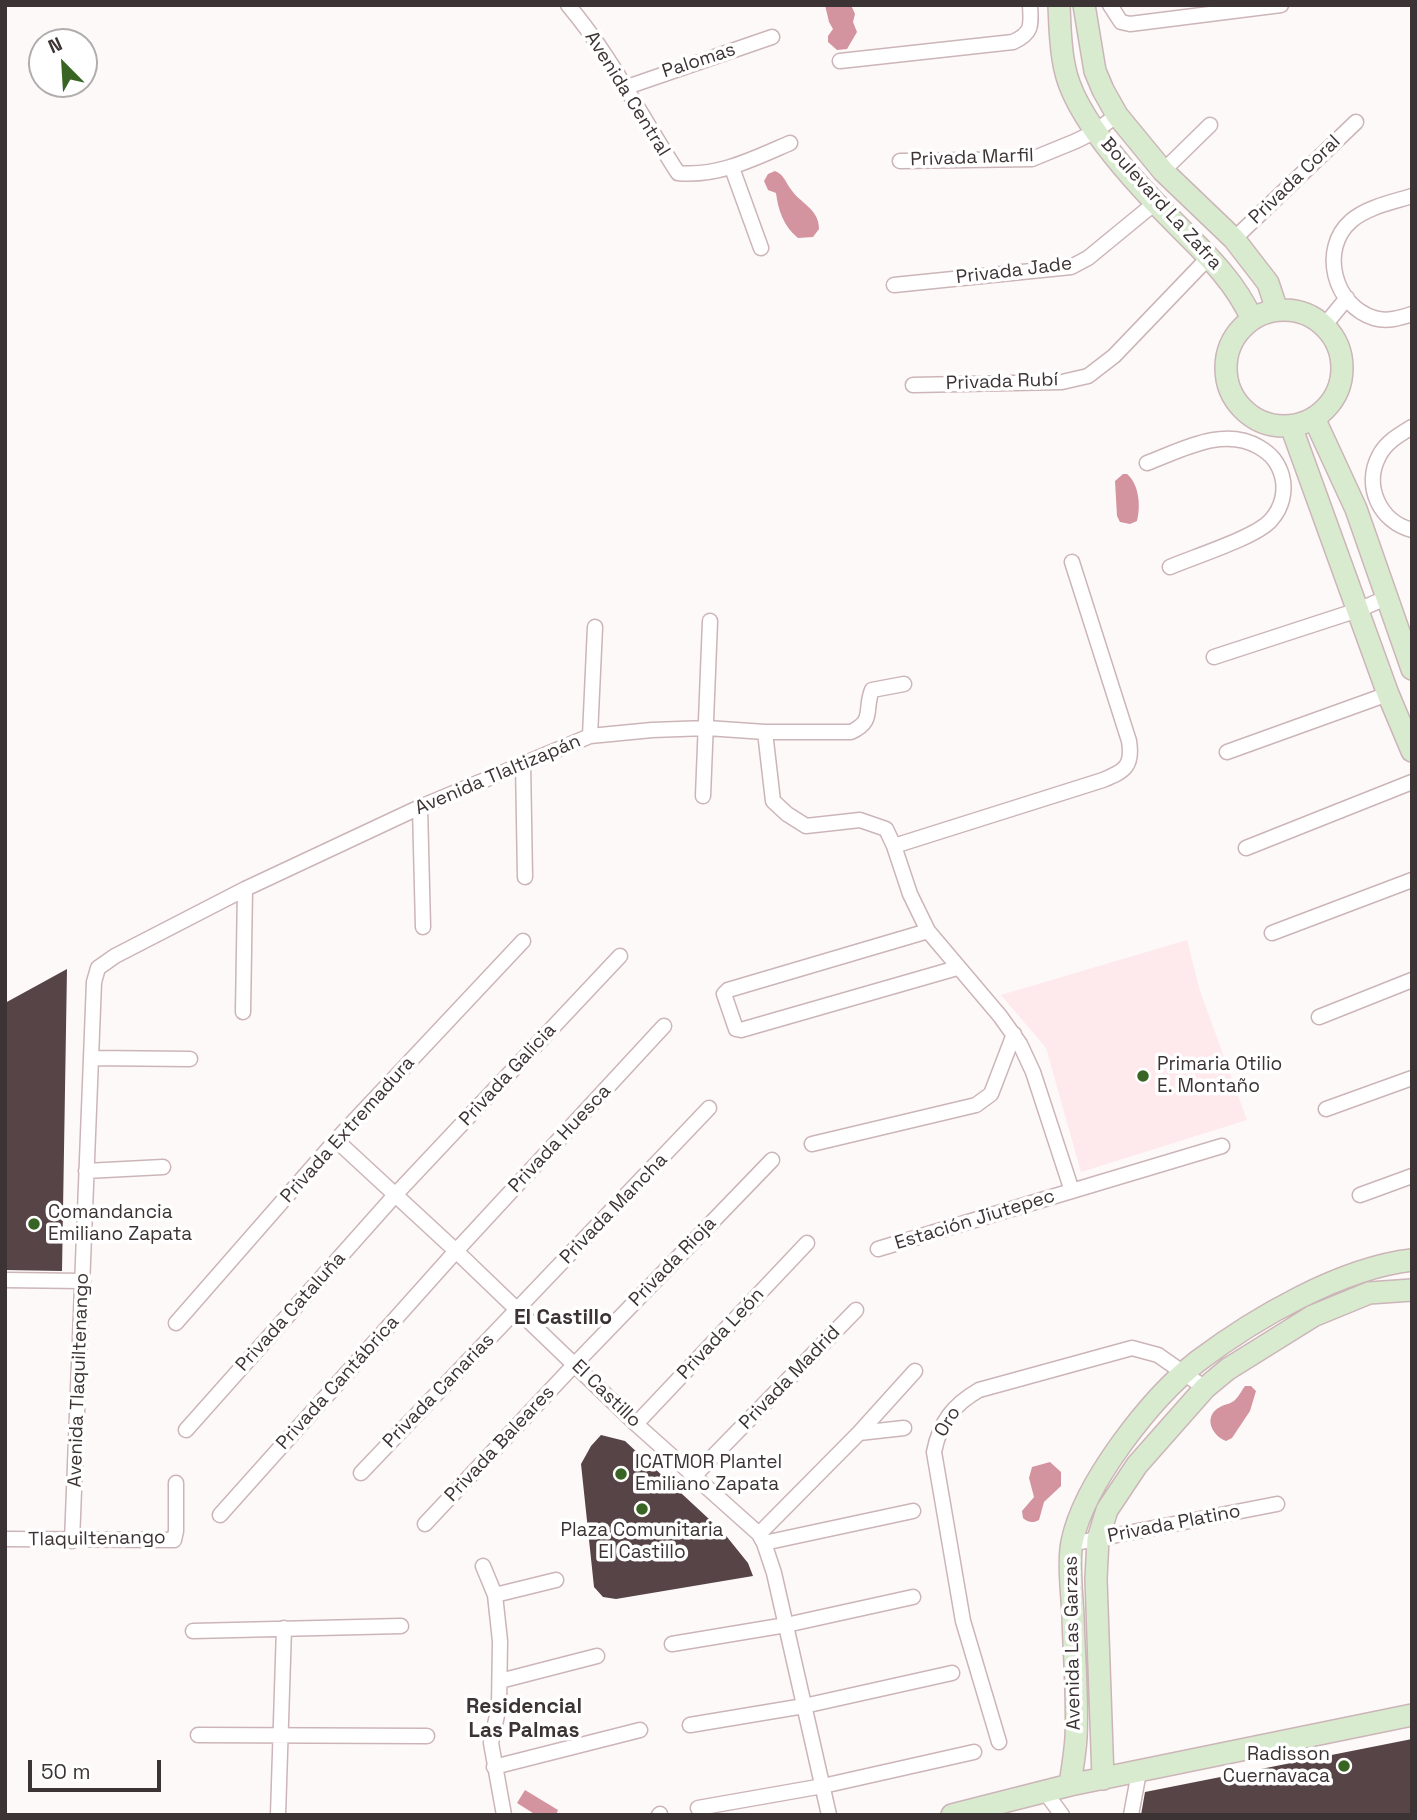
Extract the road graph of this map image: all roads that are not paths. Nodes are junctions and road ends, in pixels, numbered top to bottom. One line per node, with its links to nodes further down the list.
1 (568, 5): 9 (street, Avenida Central)
2 (1030, 5): 8 (street)
3 (1059, 5): 13 (street, Boulevard La Zafra)
4 (1084, 5): 10 (street, Boulevard La Zafra)
5 (1110, 5): 6 (street)
6 (1281, 5)
7 (772, 37): 9 (street, Palomas)
8 (840, 61)
9 (626, 87): 16 (street, Avenida Central)
10 (1117, 115): 13 (street, Privada Marfil); 17 (street, Boulevard La Zafra)
11 (1356, 122): 20 (street, Privada Coral)
12 (1210, 125): 17 (street)
13 (1096, 131): 15 (street, Privada Marfil); 19 (street, Boulevard La Zafra)
14 (790, 143): 16 (street, Avenida Central)
15 (900, 161)
16 (732, 168): 21 (street)
17 (1163, 172): 20 (street, Boulevard La Zafra)
18 (1412, 196): 24 (street)
19 (1155, 203): 22 (street, Boulevard La Zafra); 23 (street, Privada Jade)
20 (1234, 239): 25 (street, Boulevard La Zafra)
21 (761, 248)
22 (1209, 257): 27 (street, Boulevard La Zafra); 29 (street, Privada Rubí)
23 (894, 285)
24 (1347, 298): 26 (street); 28 (street)
25 (1277, 310): 27 (street); 28 (street)
26 (1412, 314)
27 (1252, 319): 31 (street)
28 (1324, 326): 30 (street)
29 (913, 385)
30 (1314, 418): 31 (street); 37 (street)
31 (1291, 426): 34 (street)
32 (1412, 427): 36 (street)
33 (1147, 463): 35 (street)
34 (1306, 464): 35 (street); 42 (street)
35 (1281, 474): 40 (street)
36 (1377, 498): 37 (street); 38 (street)
37 (1356, 509): 41 (street)
38 (1412, 530)
39 (1072, 562): 58 (street)
40 (1170, 567)
41 (1386, 598): 42 (street); 46 (street)
42 (1358, 610): 45 (street); 48 (street)
43 (710, 621): 49 (street)
44 (596, 627): 51 (street)
45 (1214, 657)
46 (1412, 669)
47 (904, 684): 50 (street, Avenida Tlaltizapán)
48 (1388, 694): 52 (street); 53 (street)
49 (707, 728): 50 (street, Avenida Tlaltizapán); 51 (street, Avenida Tlaltizapán); 56 (street)
50 (765, 732): 58 (street, Estación Jiutepec)
51 (590, 736): 54 (street, Avenida Tlaltizapán)
52 (1412, 751)
53 (1227, 752)
54 (523, 763): 57 (street, Avenida Tlaltizapán); 60 (street)
55 (1412, 782): 59 (street)
56 (704, 796)
57 (420, 807): 62 (street, Avenida Tlaltizapán); 63 (street)
58 (894, 846): 64 (street, Estación Jiutepec)
59 (1246, 848)
60 (525, 877)
61 (1412, 880): 65 (street)
62 (245, 889): 68 (street, Avenida Tlaltizapán); 71 (street)
63 (423, 927)
64 (928, 931): 69 (street, Estación Jiutepec); 69 (street)
65 (1272, 933)
66 (523, 941): 80 (street, Privada Extremadura)
67 (620, 956): 88 (street, Privada Galicia)
68 (98, 968): 75 (street, Avenida Tlaquiltenango)
69 (957, 968): 74 (street, Estación Jiutepec)
70 (1412, 980): 72 (street)
71 (243, 1012)
72 (1319, 1017)
73 (664, 1027): 92 (street, Privada Huesca)
74 (1014, 1034): 81 (street); 87 (street, Estación Jiutepec)
75 (92, 1058): 76 (street); 85 (street, Avenida Tlaquiltenango)
76 (190, 1059)
77 (1412, 1078): 79 (street)
78 (709, 1108): 97 (street, Privada Mancha)
79 (1326, 1110)
80 (336, 1140): 88 (street, El Castillo); 99 (street, Privada Extremadura)
81 (812, 1144)
82 (1222, 1146): 87 (street, Estación Jiutepec)
83 (772, 1160): 100 (street, Privada Rioja)
84 (163, 1167): 85 (street)
85 (86, 1171): 95 (street, Avenida Tlaquiltenango)
86 (1412, 1177): 89 (street)
87 (1072, 1191): 91 (street, Estación Jiutepec)
88 (396, 1194): 92 (street, El Castillo); 106 (street, Privada Cataluña)
89 (1360, 1195)
90 (807, 1243): 104 (street, Privada León)
91 (878, 1249)
92 (456, 1251): 97 (street, El Castillo); 113 (street, Privada Cantábrica)
93 (1412, 1260): 102 (street, Avenida Las Garzas)
94 (5, 1280): 95 (street)
95 (83, 1281): 118 (street, Avenida Tlaquiltenango)
96 (1412, 1290): 103 (street, Avenida Las Garzas)
97 (518, 1309): 100 (street, El Castillo); 108 (street, Privada Canarias)
98 (856, 1310): 109 (street, Privada Madrid)
99 (176, 1323)
100 (575, 1364): 104 (street, El Castillo); 114 (street, Privada Baleares)
101 (915, 1371): 107 (street)
102 (1184, 1374): 103 (street, Oro); 119 (street, Avenida Las Garzas); 141 (street, Oro)
103 (1205, 1388): 117 (street, Avenida Las Garzas)
104 (636, 1424): 109 (street, El Castillo)
105 (904, 1428): 107 (street)
106 (186, 1430)
107 (859, 1433): 115 (street)
108 (360, 1473)
109 (694, 1476): 115 (street, El Castillo)
110 (176, 1483): 118 (street, Tlaquiltenango)
111 (1277, 1504): 117 (street, Privada Platino)
112 (913, 1511): 115 (street)
113 (220, 1515)
114 (425, 1524)
115 (761, 1538): 124 (street)
116 (5, 1539): 118 (street, Tlaquiltenango)
117 (1098, 1539): 119 (street, Privada Platino); 139 (street, Avenida Las Garzas)
118 (72, 1541)
119 (1071, 1544): 140 (street, Avenida Las Garzas)
120 (483, 1566): 122 (street)
121 (556, 1580): 122 (street)
122 (495, 1595): 131 (street)
123 (913, 1597): 124 (street)
124 (786, 1625): 128 (street); 132 (street)
125 (401, 1626): 126 (street)
126 (284, 1628): 127 (street); 137 (street)
127 (192, 1631)
128 (672, 1644)
129 (597, 1657): 131 (street)
130 (953, 1673): 132 (street)
131 (500, 1681): 143 (street)
132 (804, 1706): 134 (street); 146 (street)
133 (1412, 1715): 144 (street)
134 (690, 1725)
135 (640, 1730): 143 (street)
136 (198, 1735): 137 (street)
137 (280, 1735): 138 (street); 150 (street)
138 (428, 1736)
139 (1101, 1736): 140 (street); 145 (street, Avenida Las Garzas)
140 (1076, 1737): 147 (street, Avenida Las Garzas)
141 (999, 1742)
142 (974, 1752): 146 (street)
143 (494, 1767): 151 (street)
144 (1139, 1772): 145 (street); 155 (street)
145 (1103, 1779): 147 (street)
146 (823, 1786): 149 (street); 152 (street)
147 (1070, 1786): 148 (street)
148 (1045, 1792): 153 (street); 154 (street)
149 (698, 1808)
150 (278, 1815)
151 (504, 1815)
152 (829, 1815)
153 (952, 1815)
154 (1062, 1815)
155 (1132, 1815)

